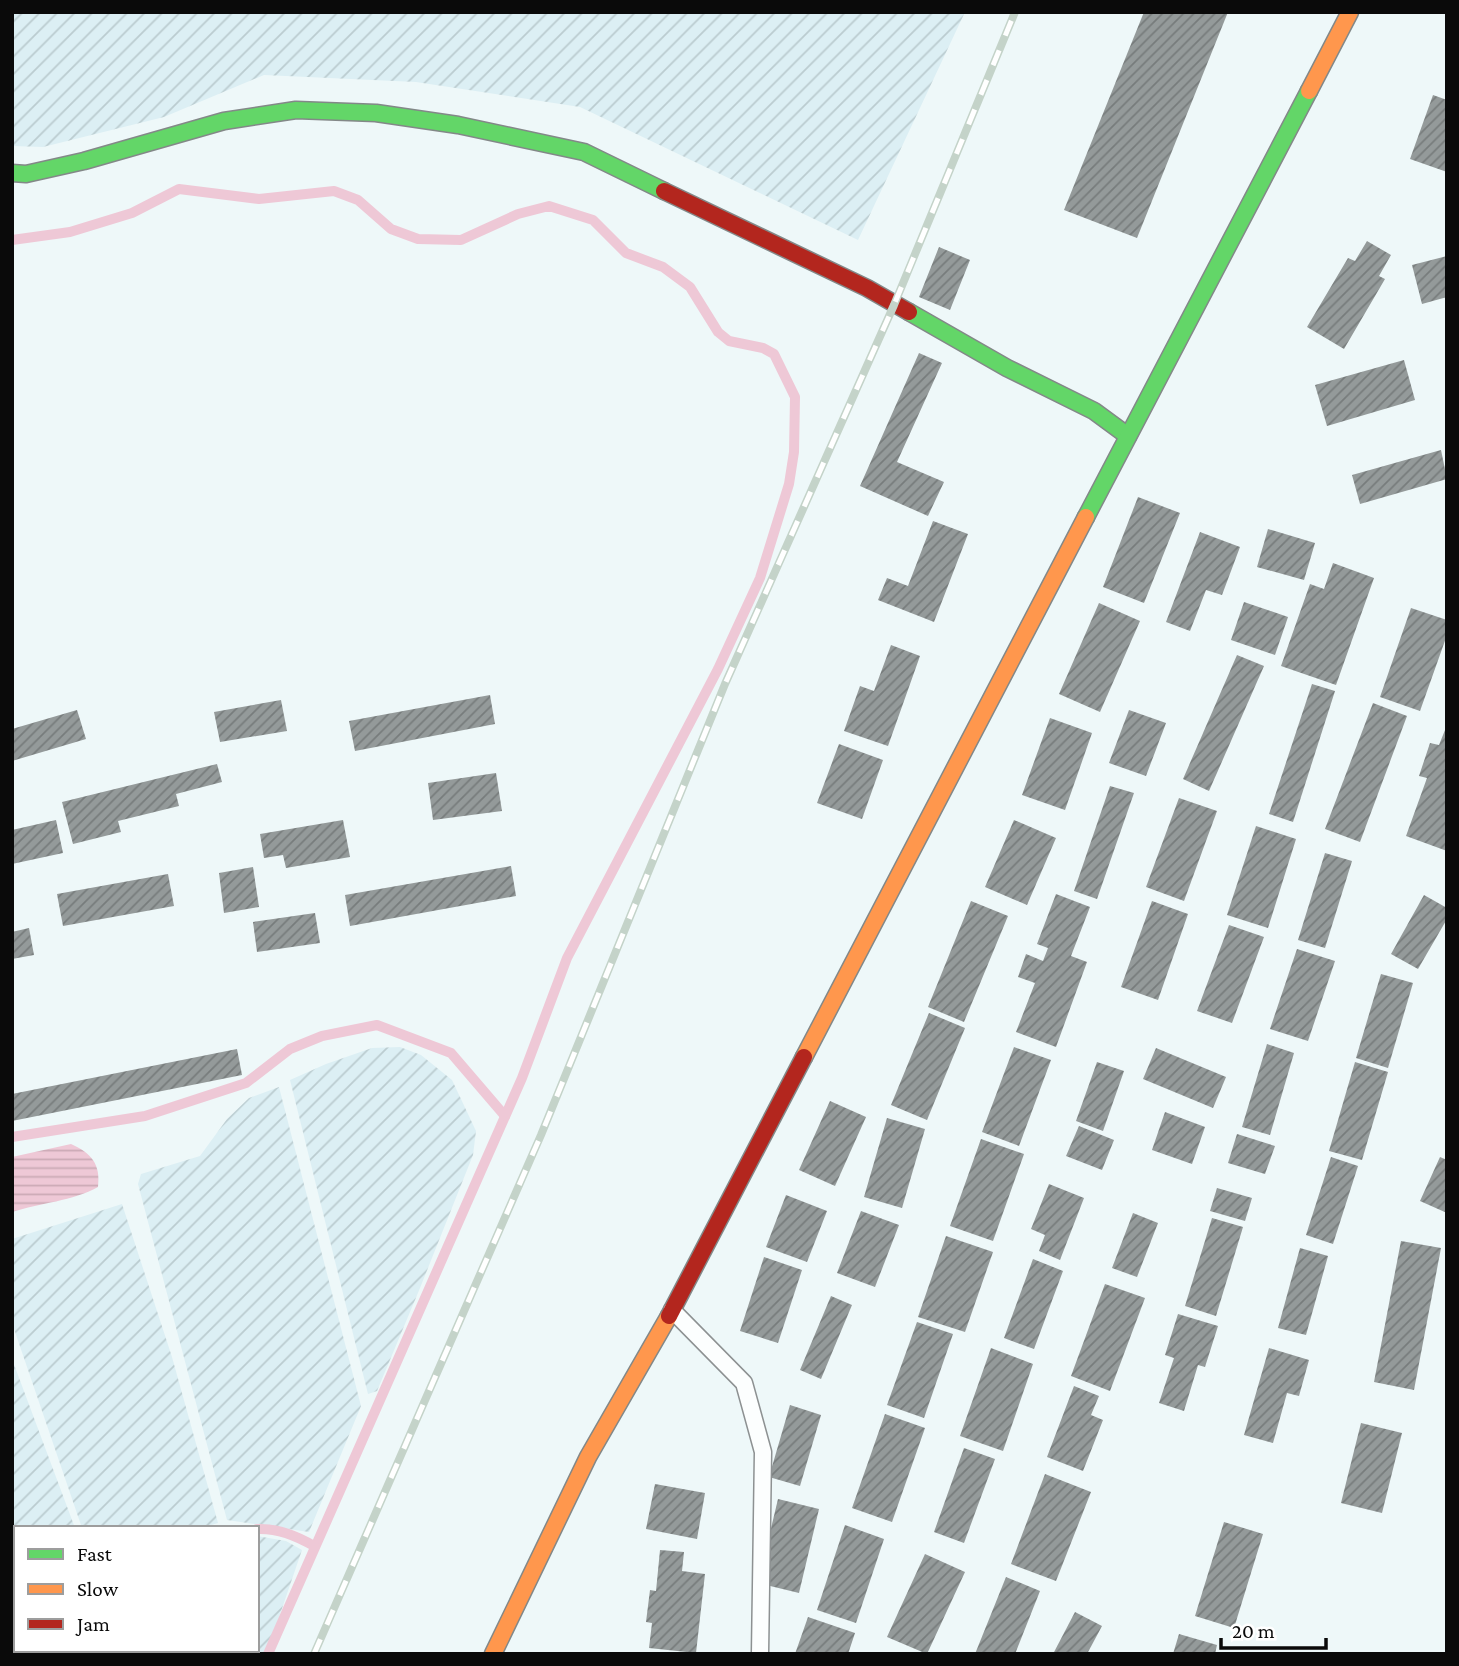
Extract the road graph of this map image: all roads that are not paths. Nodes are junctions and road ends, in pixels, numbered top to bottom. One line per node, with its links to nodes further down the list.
1 (1350, 12): 3 (main road)
2 (12, 173): 3 (main road)
3 (1128, 436): 4 (main road)
4 (672, 1310): 5 (main road); 6 (lane)
5 (493, 1654)
6 (760, 1654)

